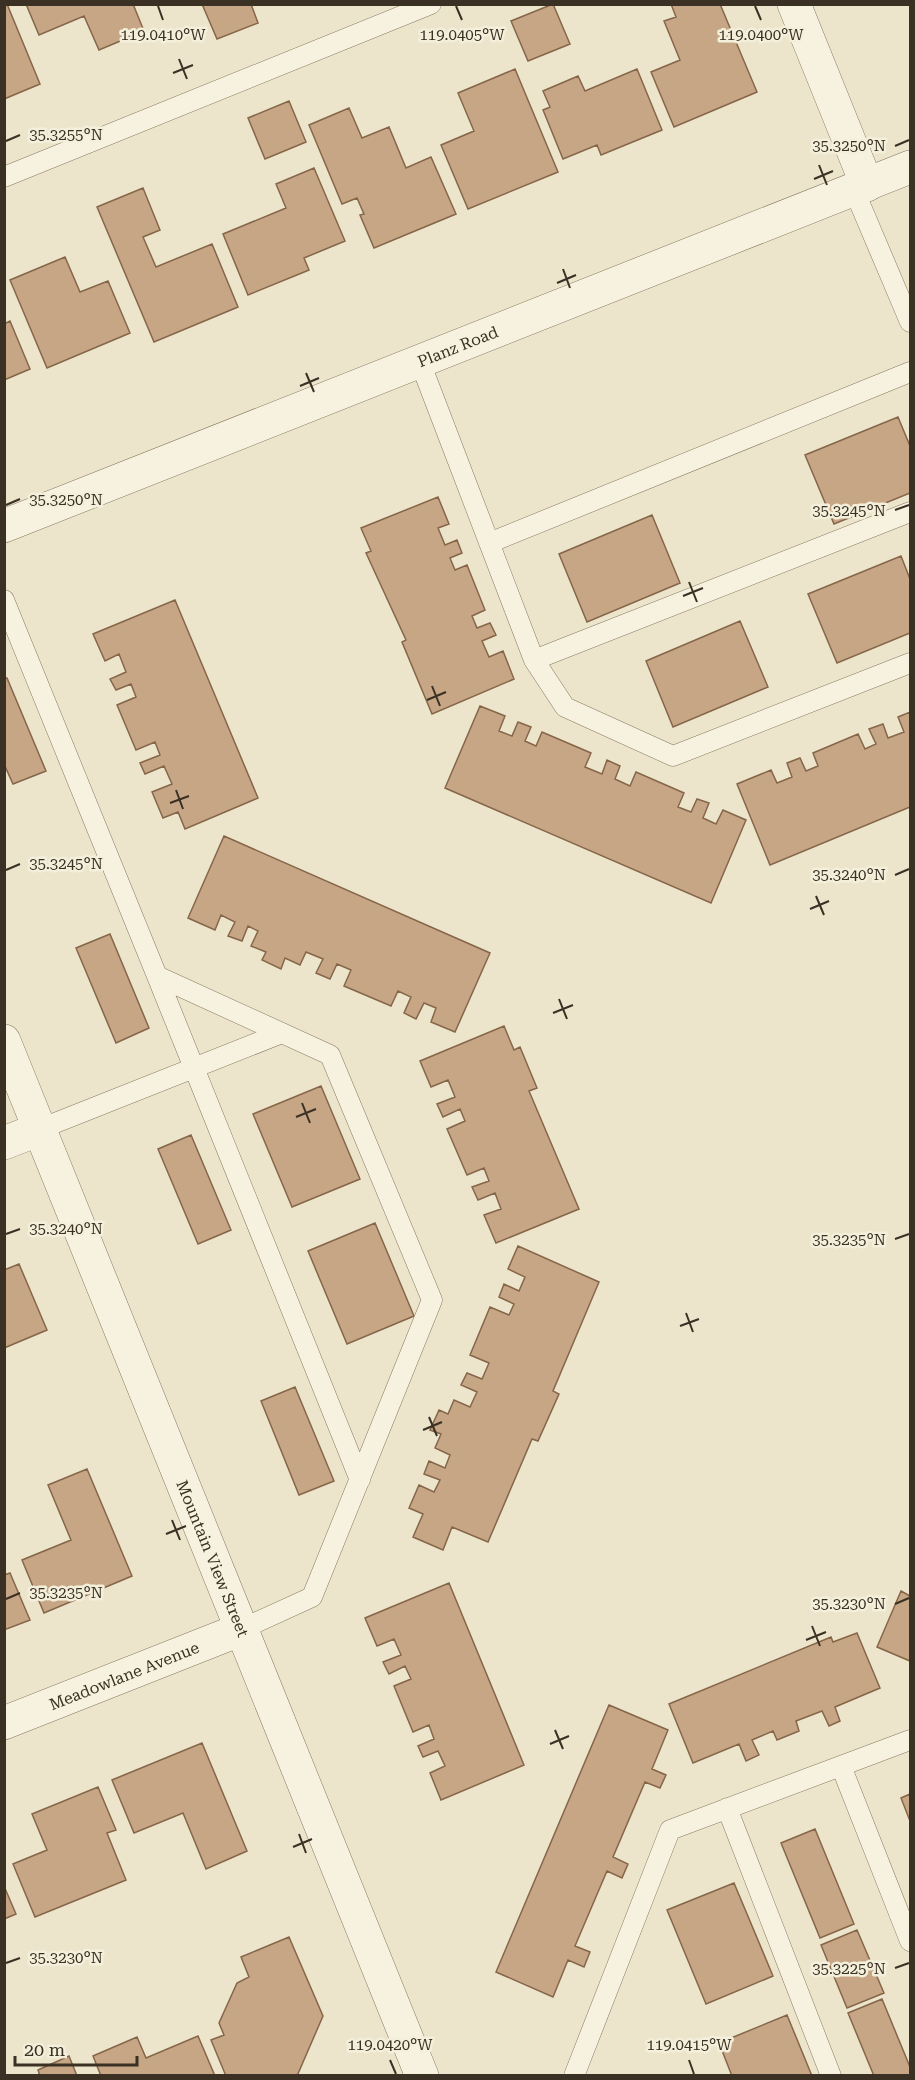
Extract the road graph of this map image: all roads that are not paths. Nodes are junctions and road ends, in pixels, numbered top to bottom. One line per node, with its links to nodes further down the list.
1 (431, 4): 4 (lane)
2 (795, 4): 5 (street)
3 (910, 167): 5 (street, Planz Road)
4 (4, 177)
5 (861, 188): 6 (lane); 7 (street, Planz Road)
6 (910, 322)
7 (420, 362): 10 (street, Planz Road); 11 (lane)
8 (910, 372): 11 (lane)
9 (910, 512): 13 (lane)
10 (4, 526)
11 (489, 543): 13 (lane)
12 (4, 600): 15 (lane)
13 (534, 660): 14 (lane)
14 (910, 663)
15 (157, 976): 16 (lane); 18 (lane)
16 (282, 1033): 18 (lane); 21 (lane)
17 (4, 1041): 19 (street, Mountain View Street)
18 (194, 1068): 19 (lane); 21 (lane)
19 (40, 1129): 20 (street); 22 (street, Mountain View Street)
20 (4, 1143)
21 (360, 1480): 22 (lane)
22 (242, 1629): 23 (street, Meadowlane Avenue); 28 (street, Mountain View Street)
23 (4, 1723)
24 (910, 1740): 25 (lane)
25 (841, 1766): 26 (lane); 27 (lane)
26 (727, 1808): 29 (lane); 30 (lane)
27 (910, 1941)
28 (422, 2076)
29 (574, 2076)
30 (831, 2076)

